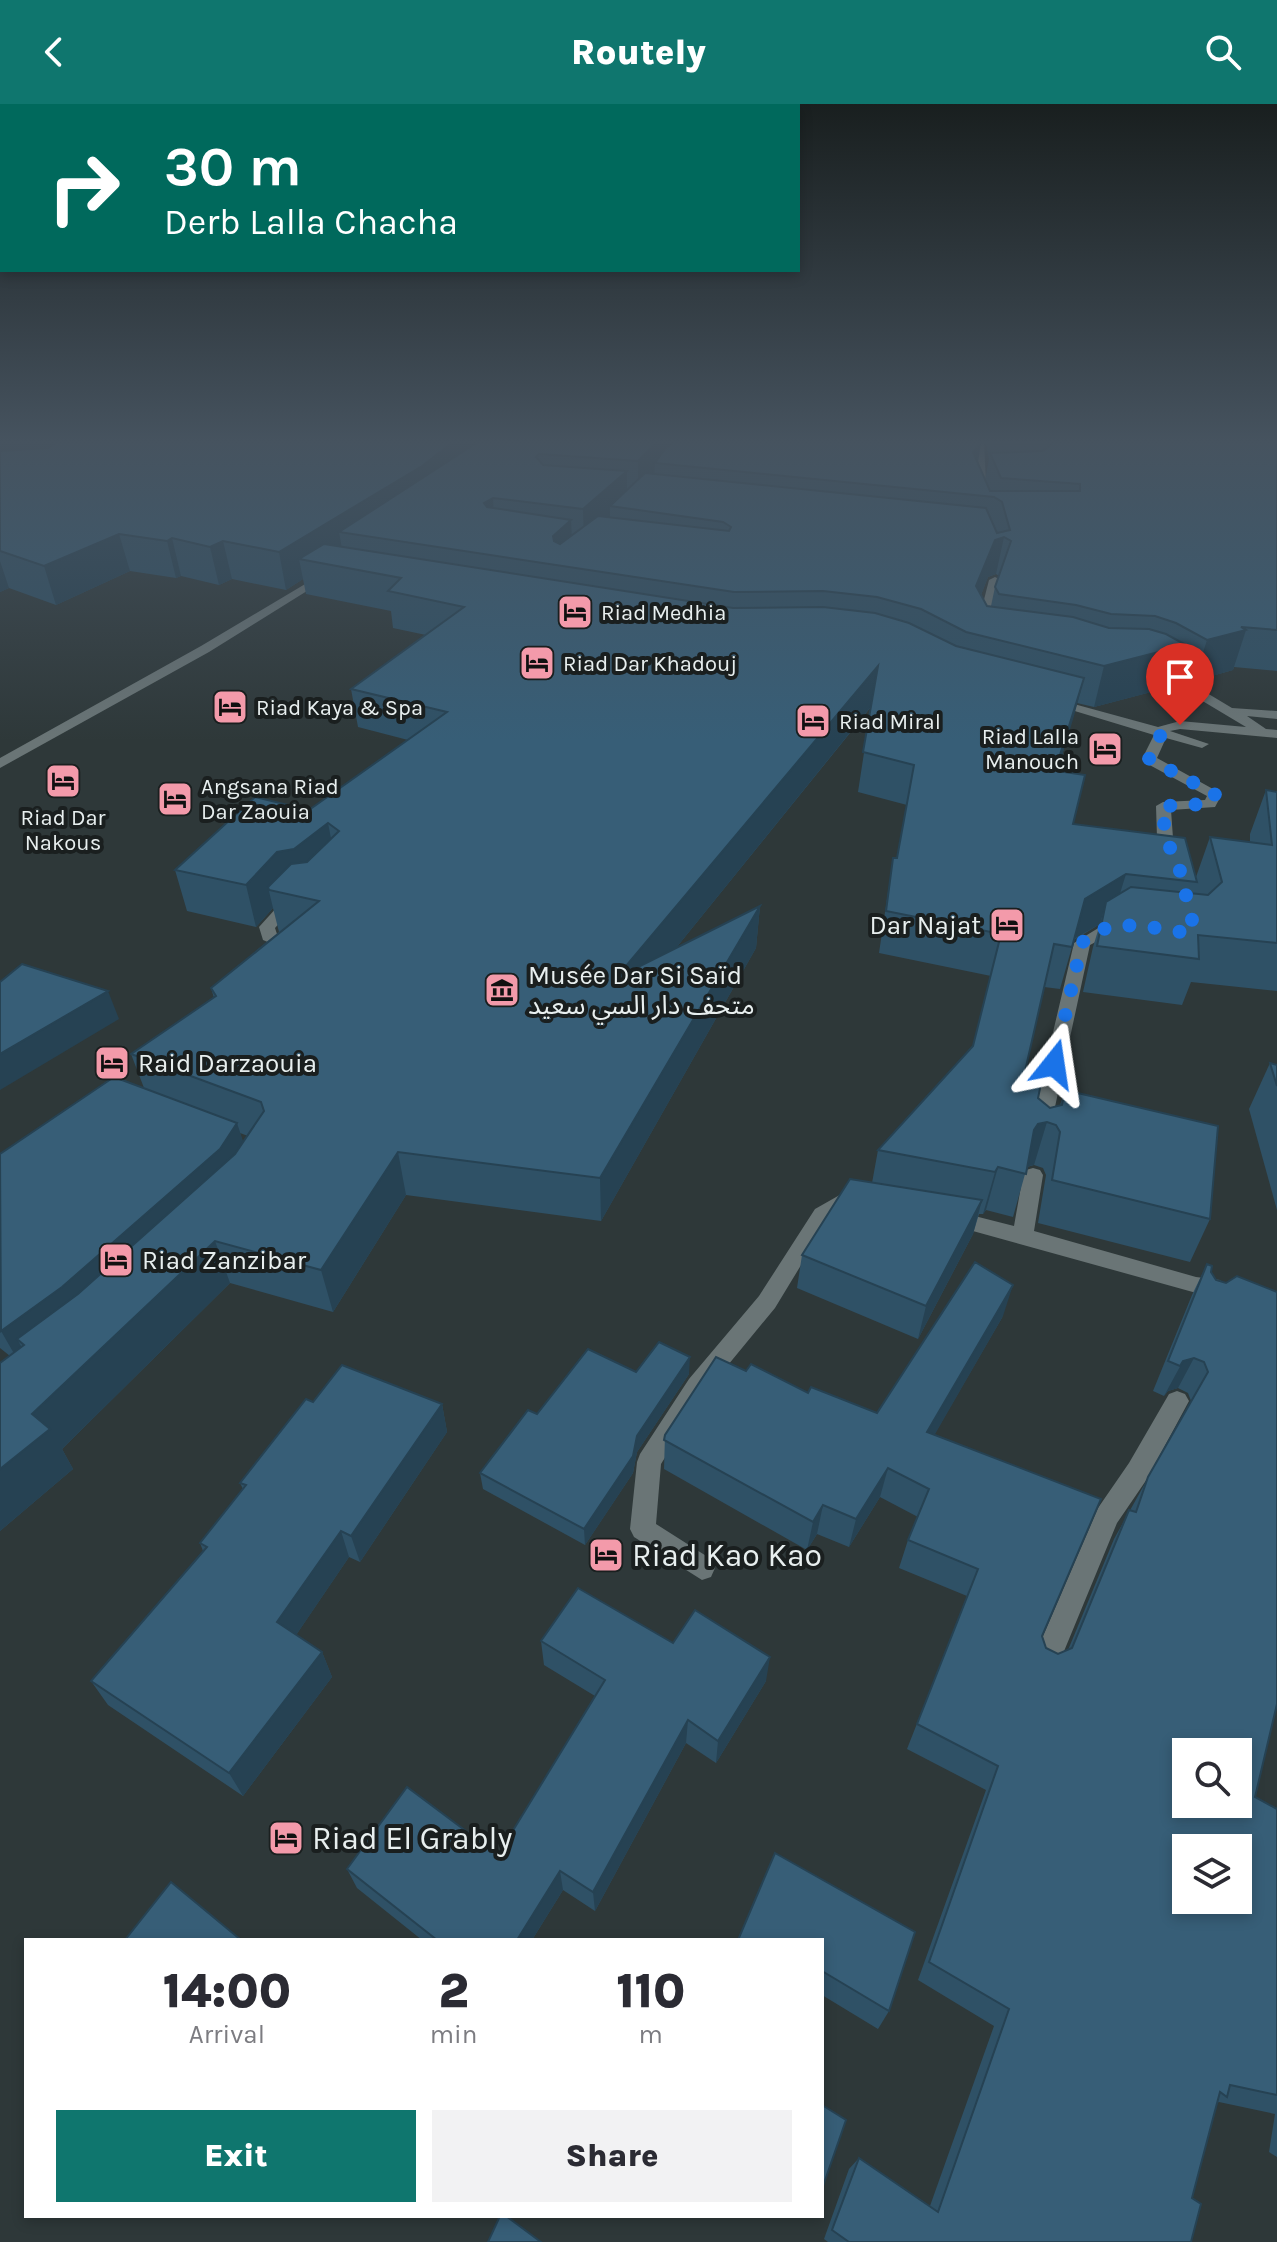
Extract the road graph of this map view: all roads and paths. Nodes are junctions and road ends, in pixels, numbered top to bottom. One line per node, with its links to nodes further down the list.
1 (336, 572): 11 (street)
2 (995, 580): 3 (street)
3 (984, 639)
4 (1139, 662): 6 (street)
5 (1039, 698): 8 (street)
6 (1227, 710): 7 (street); 9 (street)
7 (1277, 715)
8 (1162, 732): 9 (street); 10 (street); 12 (street)
9 (1271, 733)
10 (1202, 744)
11 (0, 764)
12 (1180, 872)
13 (317, 889): 15 (street)
14 (1144, 927): 16 (street)
15 (264, 973)
16 (1038, 1142)
17 (1033, 1175): 20 (street)
18 (875, 1204): 23 (street)
19 (934, 1215): 20 (street)
20 (1023, 1236): 21 (street)
21 (1209, 1302)
22 (1177, 1401): 24 (street)
23 (702, 1568)
24 (1045, 1664)

